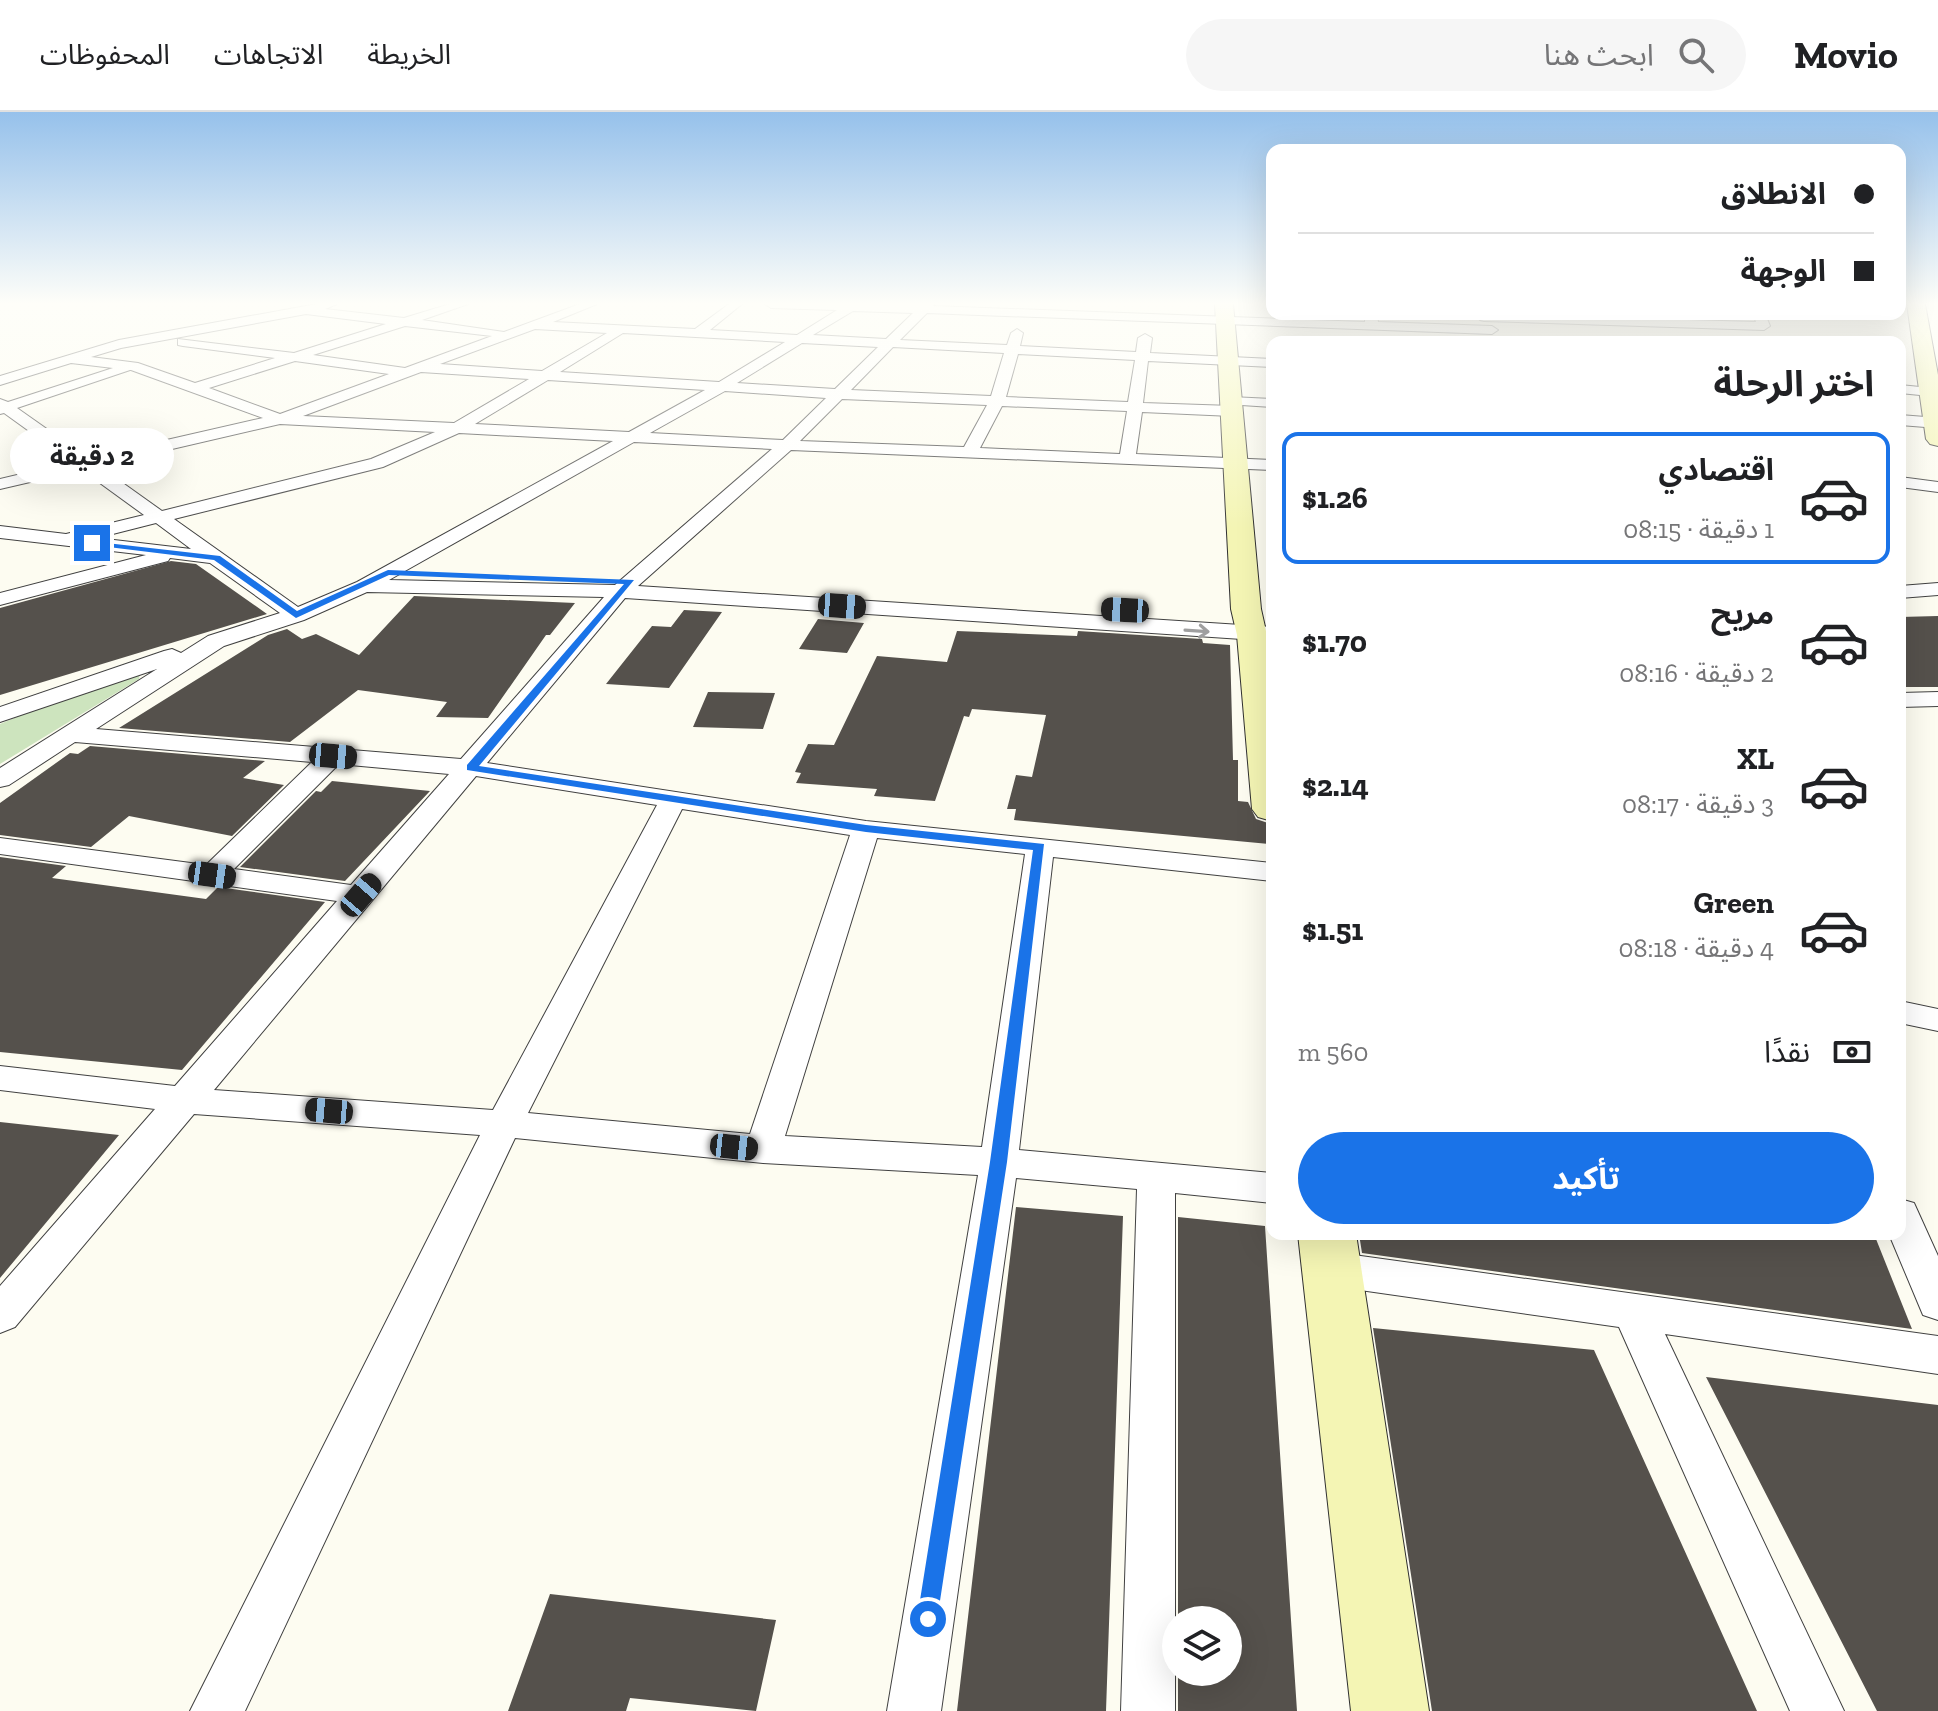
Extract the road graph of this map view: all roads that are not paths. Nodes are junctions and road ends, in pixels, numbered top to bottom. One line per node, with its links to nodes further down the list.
1 (92, 379): 20 (street)
2 (169, 379): 14 (street)
3 (226, 379): 14 (street)
4 (384, 379): 23 (street)
5 (537, 379): 25 (street)
6 (602, 379): 13 (street)
7 (735, 379): 13 (street)
8 (855, 379): 17 (street)
9 (1004, 379): 18 (street)
10 (1139, 379): 22 (street)
11 (1230, 379): 21 (street)
12 (1928, 379): 16 (street)
13 (723, 386): 17 (street); 27 (street)
14 (195, 388): 23 (street)
15 (1906, 390): 16 (street)
16 (1930, 392): 26 (street)
17 (839, 394): 18 (street); 28 (street)
18 (997, 401): 22 (street); 29 (street)
19 (1266, 403): 21 (street)
20 (2, 406): 31 (street)
21 (1232, 406): 22 (street); 32 (street)
22 (1134, 407): 30 (street)
23 (280, 419): 25 (street); 31 (street)
24 (1906, 421): 26 (street)
25 (459, 427): 27 (street); 37 (street)
26 (1937, 428)
27 (633, 437): 28 (street); 42 (street)
28 (787, 445): 29 (street); 44 (street)
29 (969, 453): 30 (street)
30 (1127, 459): 32 (street)
31 (86, 464): 35 (street); 37 (street)
32 (1236, 464): 33 (street); 51 (street)
33 (1266, 465)
34 (1906, 483): 36 (street)
35 (0, 484)
36 (1938, 487)
37 (160, 518): 39 (street); 40 (street)
38 (0, 532): 39 (street)
39 (65, 540): 41 (street)
40 (208, 552): 41 (street); 50 (street)
41 (176, 553): 47 (street)
42 (388, 573): 43 (street); 44 (street)
43 (364, 586): 44 (street); 50 (street)
44 (626, 586): 51 (street); 59 (street)
45 (1938, 589): 46 (street)
46 (1906, 592)
47 (0, 599)
48 (1938, 607): 49 (street)
49 (1906, 609)
50 (296, 615): 52 (street)
51 (1261, 626): 55 (street)
52 (216, 641): 56 (street); 57 (street)
53 (1938, 699): 54 (street)
54 (1906, 700)
55 (1265, 703)
56 (0, 715)
57 (73, 734): 58 (street); 60 (street)
58 (333, 756): 59 (street); 66 (street)
59 (471, 768): 61 (street); 67 (street)
60 (0, 779)
61 (672, 801): 62 (street); 72 (street)
62 (866, 829): 64 (street); 73 (street)
63 (0, 846): 66 (street)
64 (1040, 847): 65 (street); 74 (street)
65 (1266, 871)
66 (212, 875): 67 (street)
67 (361, 895): 71 (street)
68 (1906, 1013): 69 (street)
69 (1938, 1020)
70 (0, 1078): 71 (street)
71 (183, 1100): 72 (street); 81 (street)
72 (504, 1124): 73 (street); 83 (street)
73 (763, 1149): 74 (street)
74 (999, 1162): 75 (street); 84 (street)
75 (1156, 1177): 76 (street); 85 (street)
76 (1266, 1187)
77 (1906, 1228): 79 (street)
78 (1330, 1252): 80 (street); 86 (street)
79 (1938, 1303)
80 (1634, 1313): 82 (street); 87 (street)
81 (0, 1315)
82 (1938, 1355)
83 (217, 1711)
84 (914, 1711)
85 (1148, 1711)
86 (1390, 1711)
87 (1817, 1711)

